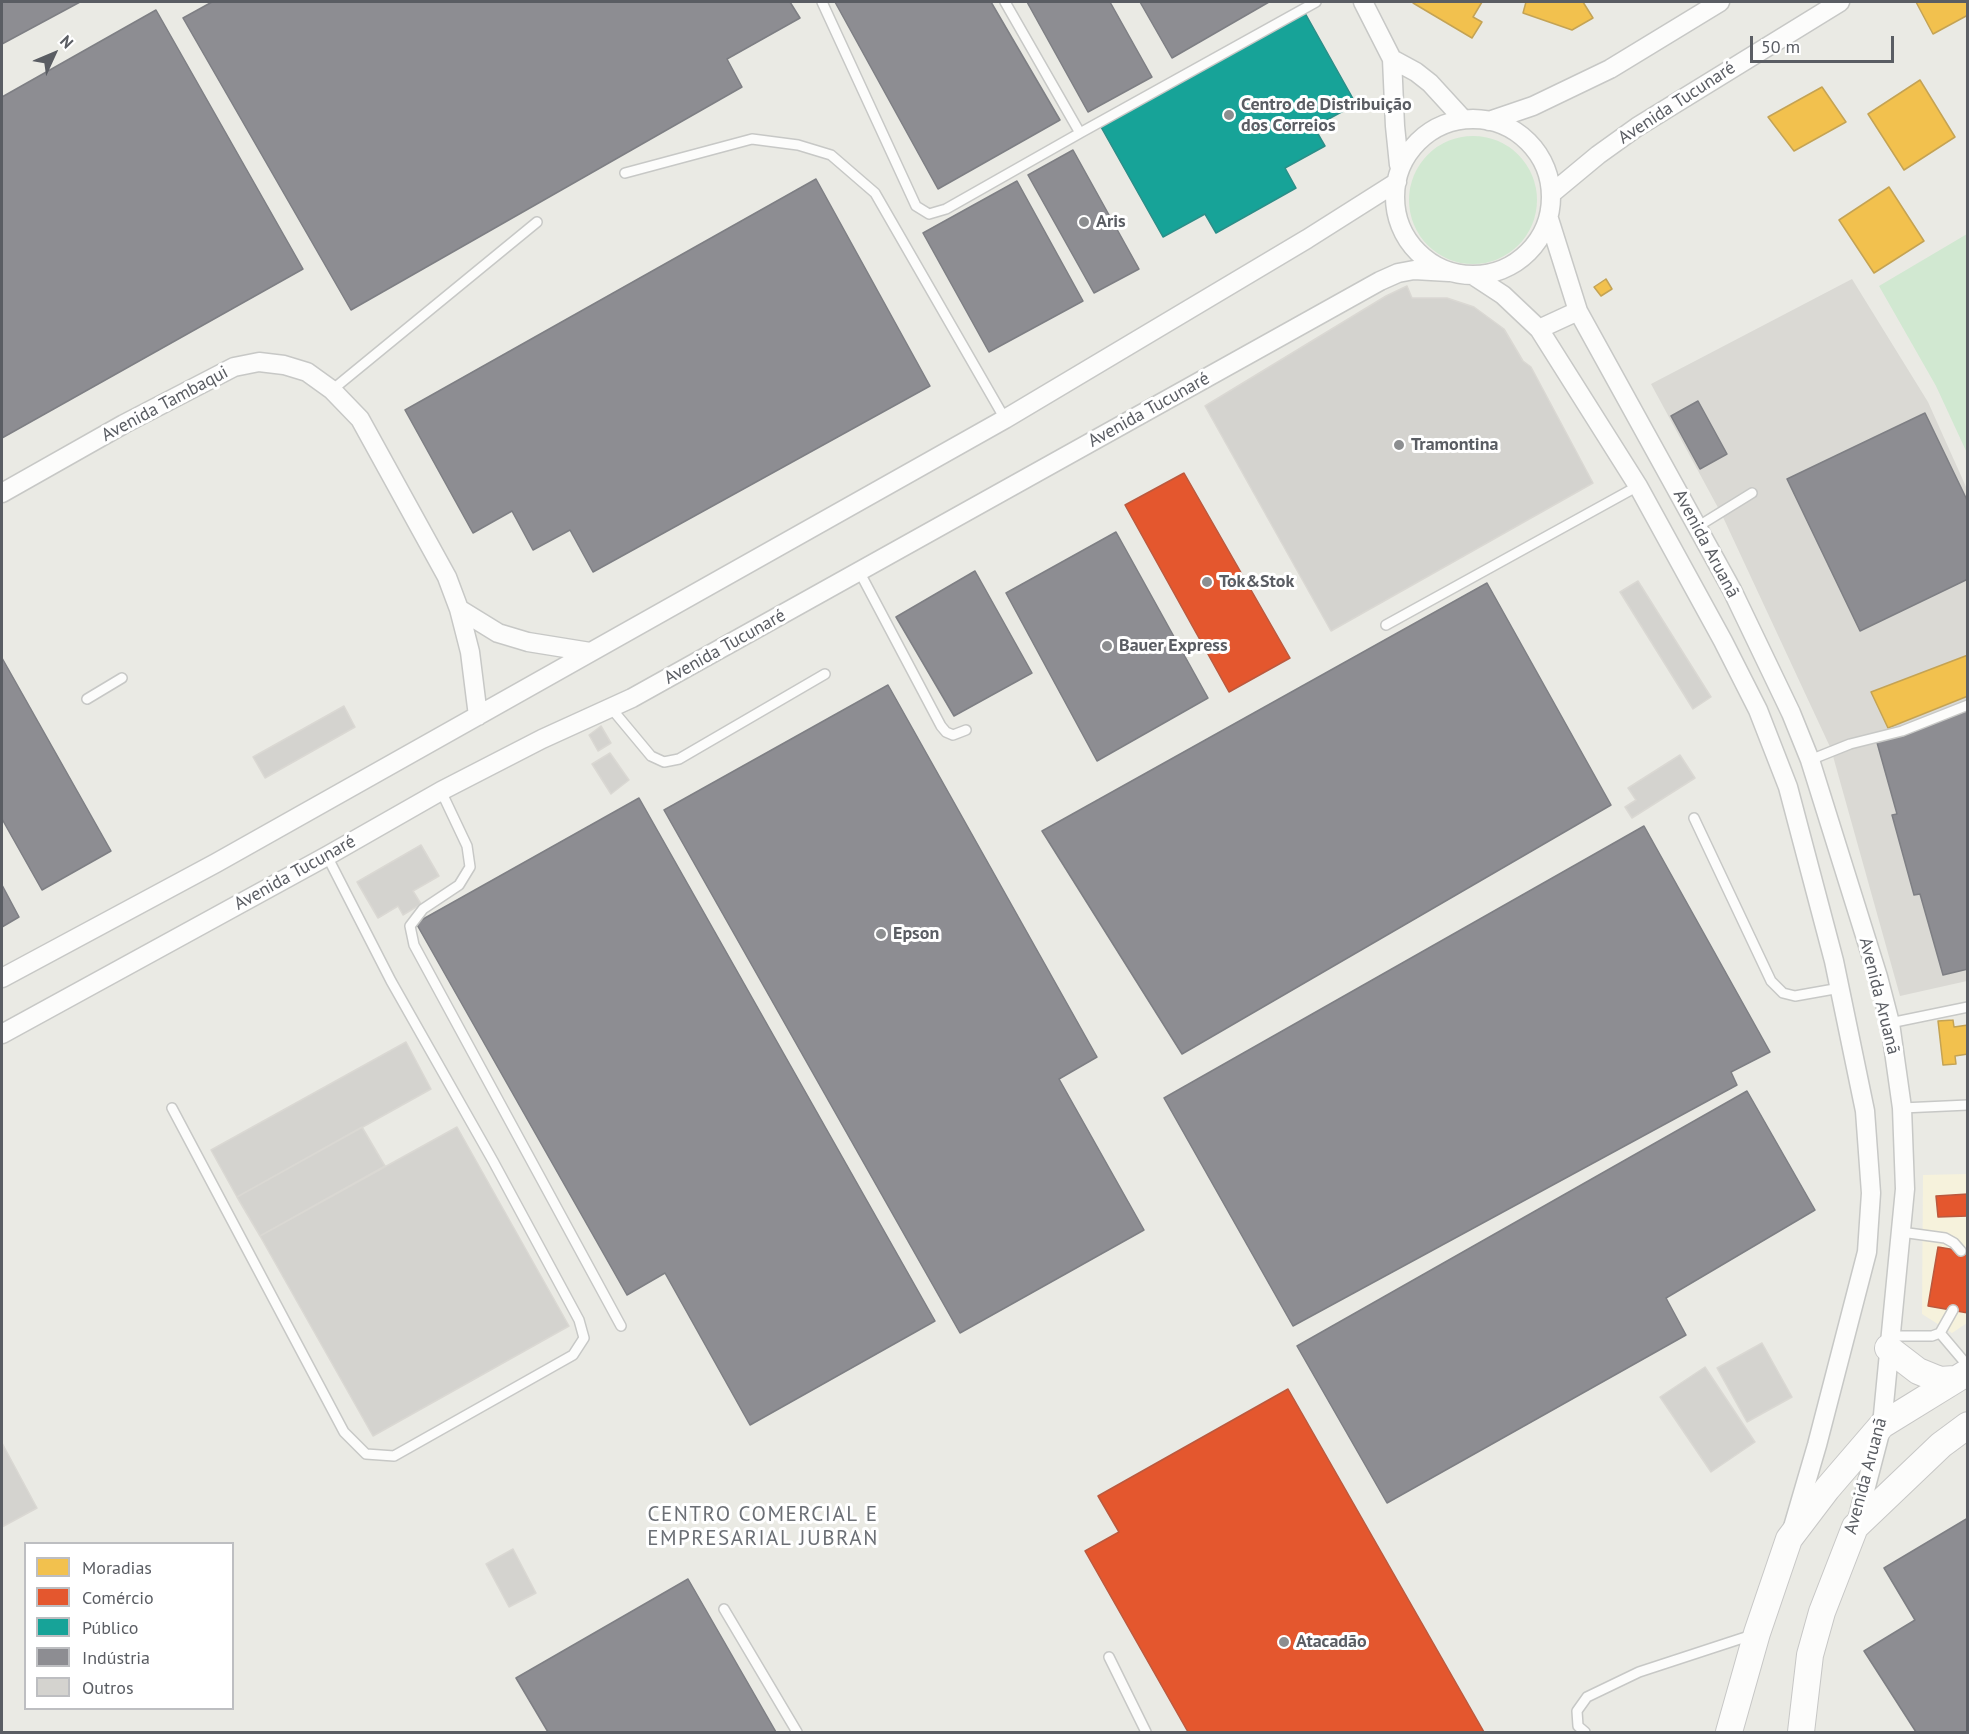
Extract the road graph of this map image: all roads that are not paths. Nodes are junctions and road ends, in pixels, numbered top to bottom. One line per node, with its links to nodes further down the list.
1 (822, 2): 10 (lane)
2 (1005, 2): 10 (lane)
3 (1316, 2): 10 (lane)
4 (1363, 2): 7 (street)
5 (1720, 2): 9 (street)
6 (1839, 2): 13 (street, Avenida Tucunaré)
7 (1392, 59): 8 (street); 12 (street)
8 (1463, 119): 9 (street); 12 (street)
9 (1490, 121): 13 (street)
10 (1080, 133)
11 (625, 173): 21 (lane)
12 (1398, 174): 16 (street); 21 (street)
13 (1551, 194): 14 (street)
14 (1549, 219): 17 (street); 18 (street, Avenida Aruanã)
15 (537, 222): 20 (lane)
16 (1449, 272): 17 (street); 26 (street, Avenida Tucunaré)
17 (1474, 276): 19 (street, Avenida Aruanã)
18 (1578, 310): 19 (street); 25 (street, Avenida Aruanã)
19 (1539, 329): 22 (street, Avenida Aruanã)
20 (332, 390): 24 (street, Avenida Tambaqui); 27 (street, Avenida Tambaqui)
21 (1005, 419): 29 (street)
22 (1638, 486): 28 (lane); 42 (street, Avenida Aruanã)
23 (1752, 492): 25 (lane)
24 (2, 493)
25 (1697, 526): 37 (street, Avenida Aruanã)
26 (859, 572): 34 (street, Avenida Tucunaré); 36 (lane)
27 (459, 609): 29 (street); 35 (street, Avenida Tambaqui)
28 (1386, 625)
29 (590, 652): 35 (street)
30 (825, 674): 34 (lane)
31 (122, 678): 32 (lane)
32 (87, 699)
33 (1968, 705): 37 (lane)
34 (611, 708): 38 (street, Avenida Tucunaré)
35 (478, 716): 41 (street)
36 (966, 730)
37 (1810, 760): 44 (street, Avenida Aruanã)
38 (441, 790): 40 (street, Avenida Tucunaré); 52 (lane)
39 (1694, 818): 42 (lane)
40 (327, 856): 45 (street, Avenida Tucunaré); 47 (lane)
41 (2, 978)
42 (1840, 988): 59 (street, Avenida Aruanã)
43 (1968, 1007): 44 (lane)
44 (1890, 1023): 48 (street, Avenida Aruanã)
45 (2, 1034)
46 (1968, 1105): 48 (lane)
47 (172, 1108)
48 (1902, 1108): 49 (street, Avenida Aruanã)
49 (1901, 1232): 50 (lane); 54 (street, Avenida Aruanã)
50 (1961, 1251)
51 (1953, 1310): 53 (lane)
52 (621, 1326)
53 (1940, 1333): 54 (lane); 55 (lane)
54 (1889, 1342): 55 (main road); 56 (street, Avenida Aruanã)
55 (1963, 1372): 56 (main road)
56 (1882, 1425): 58 (street, Avenida Aruanã); 59 (main road)
57 (1964, 1433): 58 (main road)
58 (1856, 1527): 67 (main road, Avenida Aruanã)
59 (1789, 1539): 61 (main road, Avenida Aruanã)
60 (724, 1609): 63 (lane)
61 (1757, 1633): 65 (lane); 66 (main road, Avenida Aruanã)
62 (1109, 1657): 64 (lane)
63 (797, 1732)
64 (1146, 1732)
65 (1585, 1732)
66 (1729, 1732)
67 (1801, 1732)

